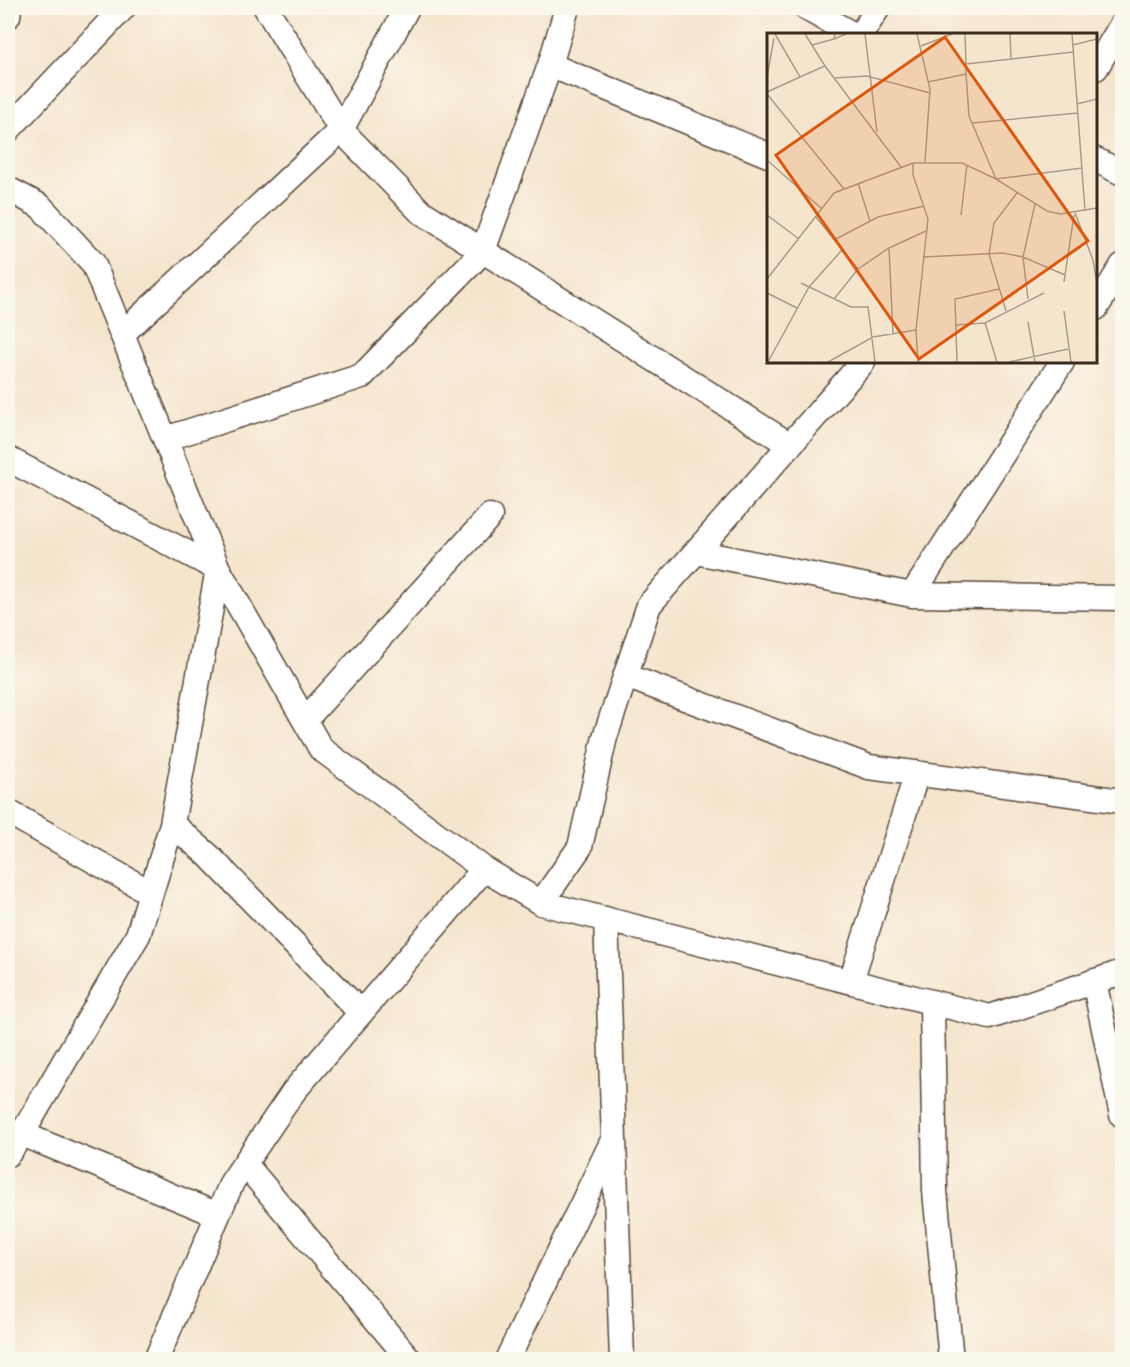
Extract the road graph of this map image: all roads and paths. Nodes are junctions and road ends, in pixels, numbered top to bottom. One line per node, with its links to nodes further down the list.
1 (9, 8): 8 (street)
2 (123, 8): 14 (street)
3 (266, 8): 15 (street)
4 (407, 8): 15 (street)
5 (567, 8): 12 (street)
6 (806, 8): 10 (street)
7 (878, 8): 11 (street)
8 (8, 16)
9 (1122, 24): 13 (street)
10 (850, 33)
11 (862, 33)
12 (550, 64): 16 (street); 20 (street)
13 (1097, 65)
14 (8, 130)
15 (341, 130): 20 (street); 23 (street)
16 (767, 155)
17 (1097, 161): 18 (street)
18 (1122, 173)
19 (8, 189): 23 (street)
20 (483, 251): 26 (street); 27 (street)
21 (1122, 266): 22 (street)
22 (1097, 305)
23 (122, 334): 26 (street)
24 (862, 363): 27 (street)
25 (1061, 363): 32 (street)
26 (165, 439): 31 (street)
27 (790, 445): 30 (street)
28 (8, 459): 31 (street)
29 (490, 516): 35 (street)
30 (696, 552): 32 (street); 34 (street)
31 (219, 570): 35 (street); 39 (street)
32 (912, 595): 33 (street)
33 (1122, 606)
34 (626, 675): 36 (street); 42 (street)
35 (305, 720): 40 (street)
36 (917, 773): 37 (street); 45 (street)
37 (1122, 801)
38 (8, 812): 41 (street)
39 (172, 824): 41 (street); 48 (street)
40 (484, 869): 42 (street); 48 (street)
41 (151, 893): 50 (street)
42 (541, 903): 43 (street)
43 (606, 919): 45 (street); 51 (street)
44 (1122, 972): 46 (street)
45 (851, 981): 47 (street)
46 (1094, 981): 47 (street); 49 (street)
47 (932, 1002): 59 (street)
48 (361, 1013): 53 (street)
49 (1122, 1115)
50 (22, 1134): 52 (street); 54 (street)
51 (614, 1137): 57 (street); 58 (street)
52 (8, 1154)
53 (245, 1164): 54 (street); 56 (street)
54 (218, 1215): 55 (street)
55 (156, 1359)
56 (410, 1359)
57 (507, 1359)
58 (622, 1359)
59 (951, 1359)

